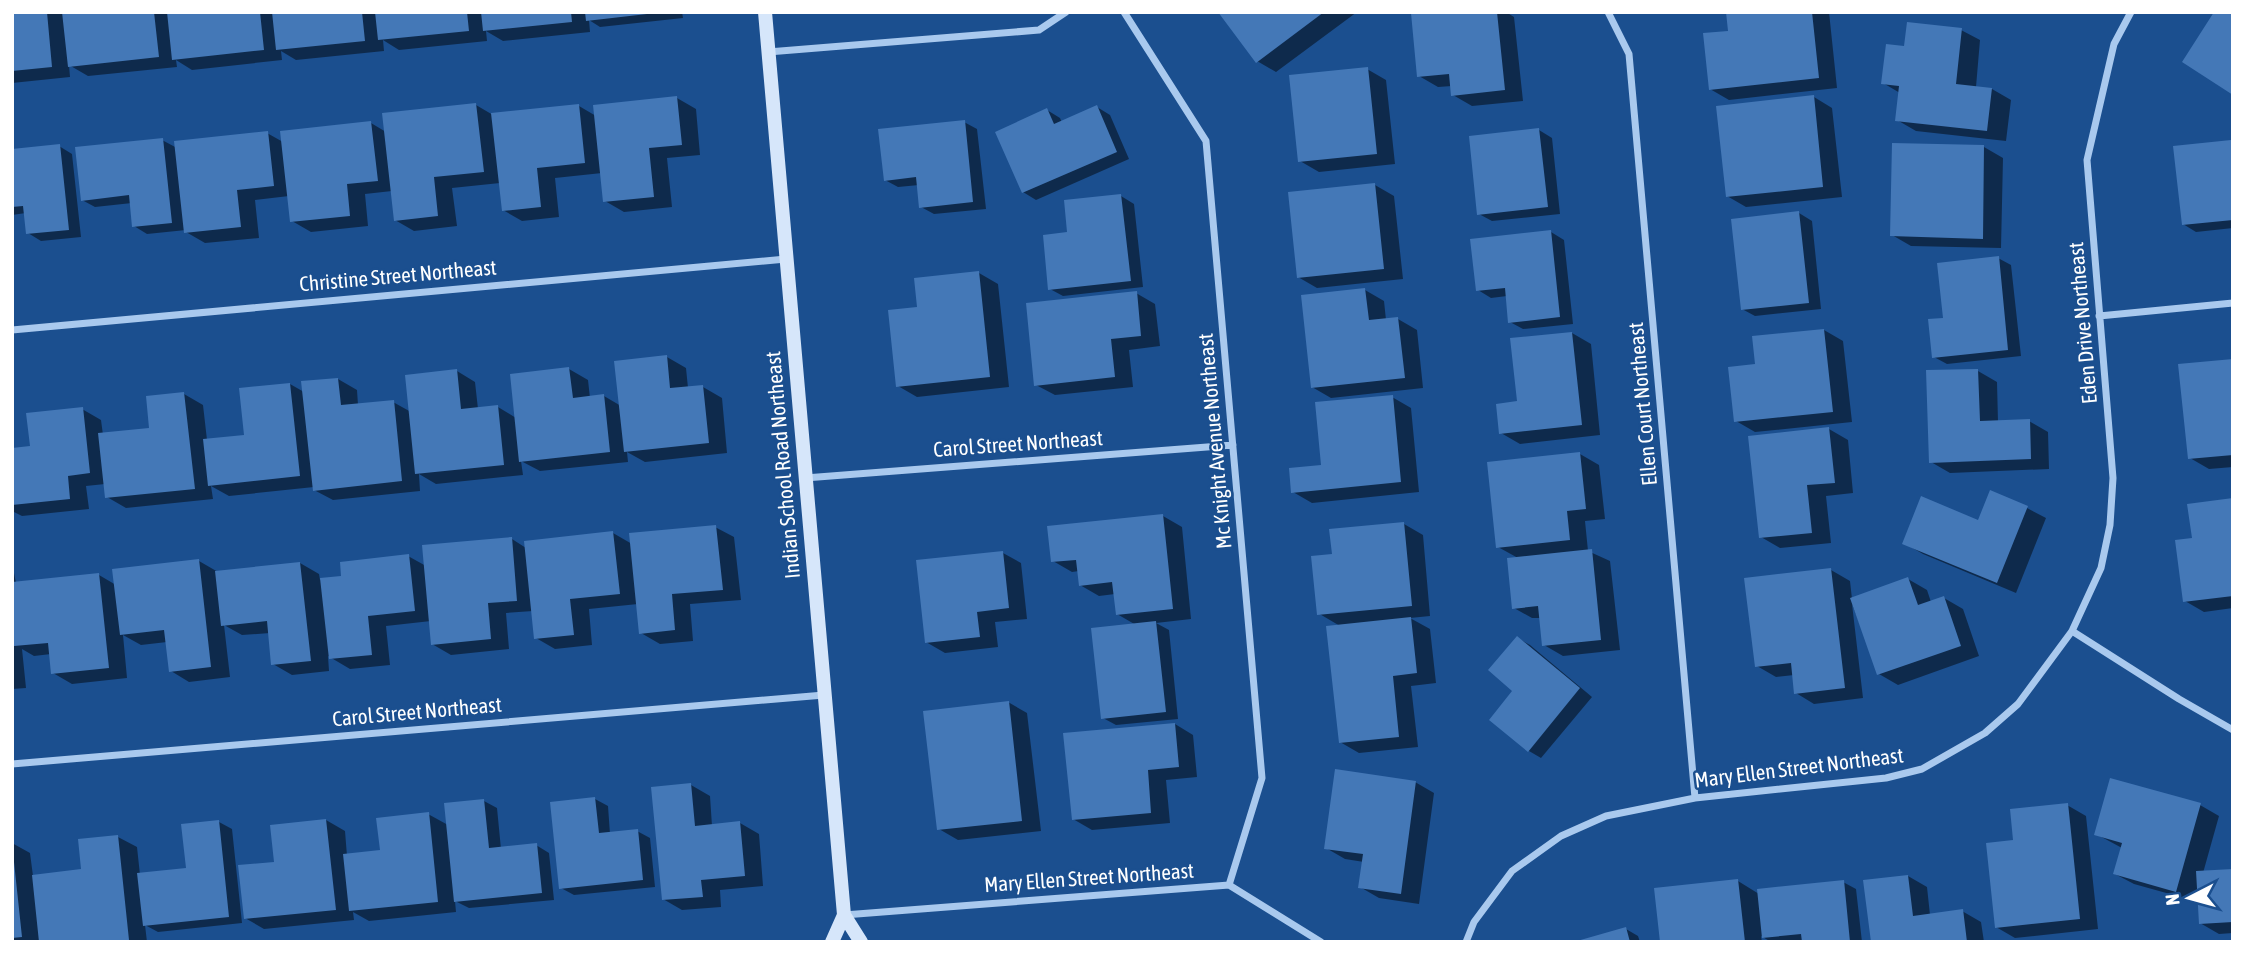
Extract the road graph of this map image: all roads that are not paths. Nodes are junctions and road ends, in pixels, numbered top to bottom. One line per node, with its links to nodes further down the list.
1 (765, 12): 6 (street, Indian School Road Northeast)
2 (1066, 12): 6 (street)
3 (1124, 12): 11 (street, Mc Knight Avenue Northeast)
4 (1608, 12): 17 (street, Ellen Court Northeast)
5 (2131, 12): 9 (street, Eden Drive Northeast)
6 (768, 52): 7 (street, Indian School Road Northeast)
7 (786, 259): 10 (street, Christine Street Northeast); 12 (street, Indian School Road Northeast)
8 (2233, 303): 9 (street)
9 (2099, 316): 13 (street, Eden Drive Northeast)
10 (12, 330)
11 (1233, 445): 12 (street, Carol Street Northeast); 18 (street, Mc Knight Avenue Northeast)
12 (805, 478): 14 (street, Indian School Road Northeast)
13 (2072, 631): 15 (street); 17 (street, Mary Ellen Street Northeast)
14 (825, 695): 16 (street, Carol Street Northeast); 19 (street, Indian School Road Northeast)
15 (2233, 730)
16 (12, 764)
17 (1695, 798): 23 (street, Mary Ellen Street Northeast)
18 (1229, 885): 19 (street, Mary Ellen Street Northeast); 22 (street)
19 (844, 915): 20 (street, Indian School Road Northeast); 21 (street, Indian School Road Northeast)
20 (832, 942)
21 (861, 942)
22 (1321, 942)
23 (1466, 942)

